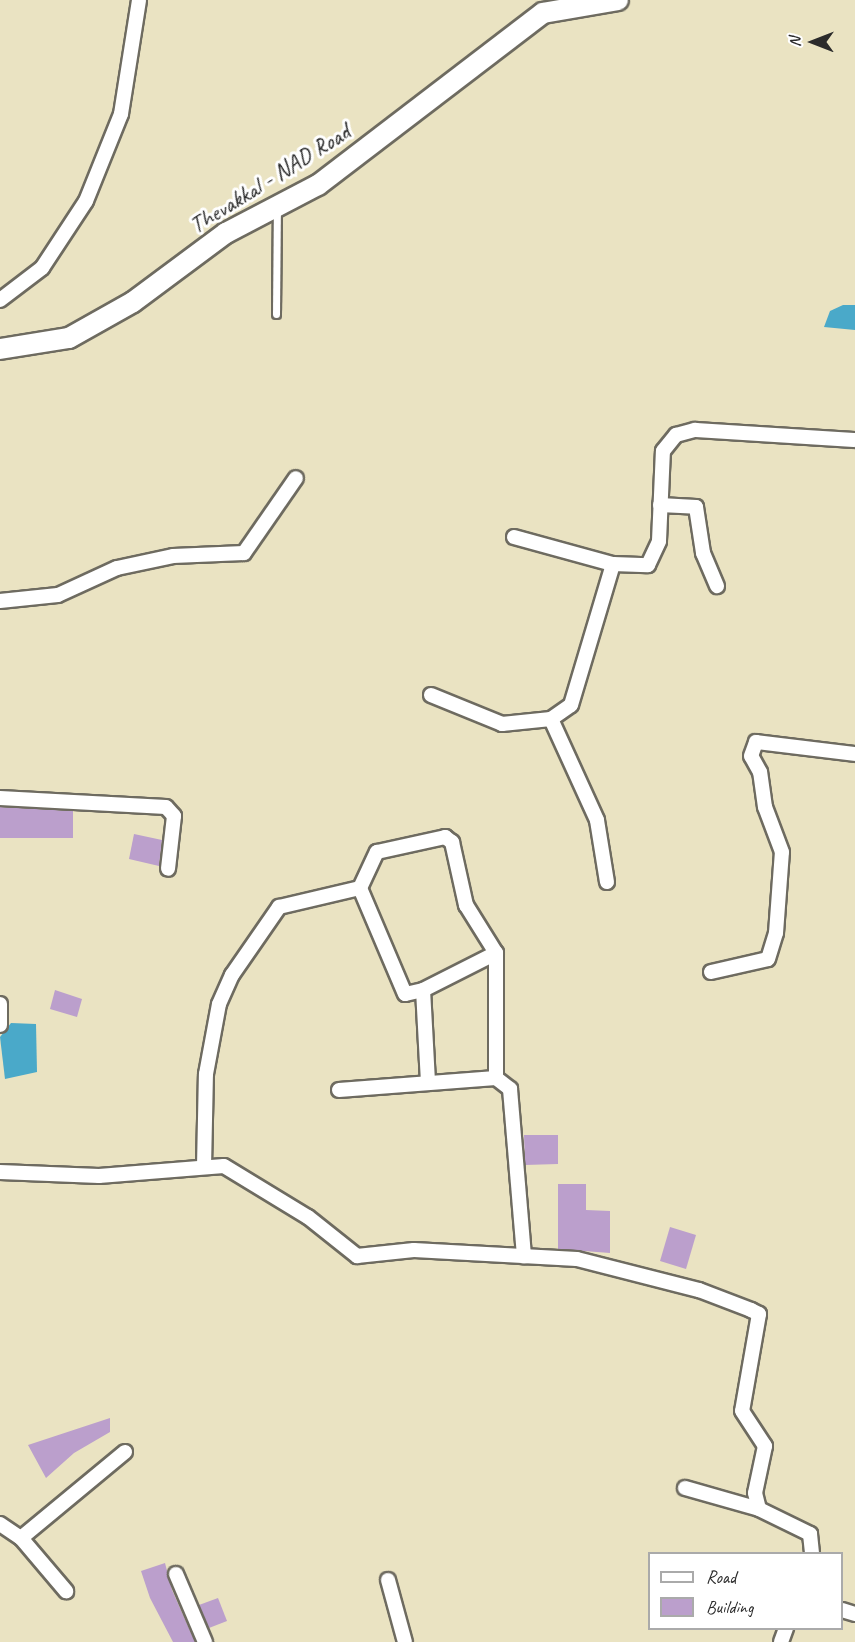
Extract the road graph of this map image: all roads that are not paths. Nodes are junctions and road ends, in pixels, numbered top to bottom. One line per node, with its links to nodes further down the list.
1 (139, 0): 4 (street)
2 (618, 0): 3 (main road, Thevakkal - NAD Road)
3 (277, 207): 5 (lane); 6 (main road, Thevakkal - NAD Road)
4 (0, 300)
5 (276, 314)
6 (0, 349)
7 (855, 440): 9 (street)
8 (296, 478): 13 (street)
9 (660, 505): 11 (street); 12 (street)
10 (514, 537): 11 (street)
11 (613, 564): 15 (street)
12 (717, 586)
13 (0, 602)
14 (431, 695): 15 (street)
15 (551, 719): 19 (street)
16 (855, 754): 22 (street)
17 (0, 798): 18 (street)
18 (168, 869)
19 (607, 882)
20 (360, 888): 21 (street); 23 (street); 29 (street)
21 (496, 953): 23 (street); 26 (street)
22 (711, 972)
23 (423, 990): 27 (street)
24 (0, 1004): 25 (street)
25 (0, 1025)
26 (496, 1078): 27 (street); 31 (street)
27 (428, 1082): 28 (street)
28 (339, 1090)
29 (204, 1167): 30 (street); 31 (street)
30 (0, 1172)
31 (525, 1256): 34 (street)
32 (125, 1452): 36 (street)
33 (685, 1488): 34 (street)
34 (759, 1509): 37 (street)
35 (0, 1524): 36 (street)
36 (21, 1538): 40 (street)
37 (812, 1552)
38 (176, 1574): 41 (street)
39 (388, 1580): 42 (street)
40 (66, 1591)
41 (205, 1642)
42 (405, 1642)

